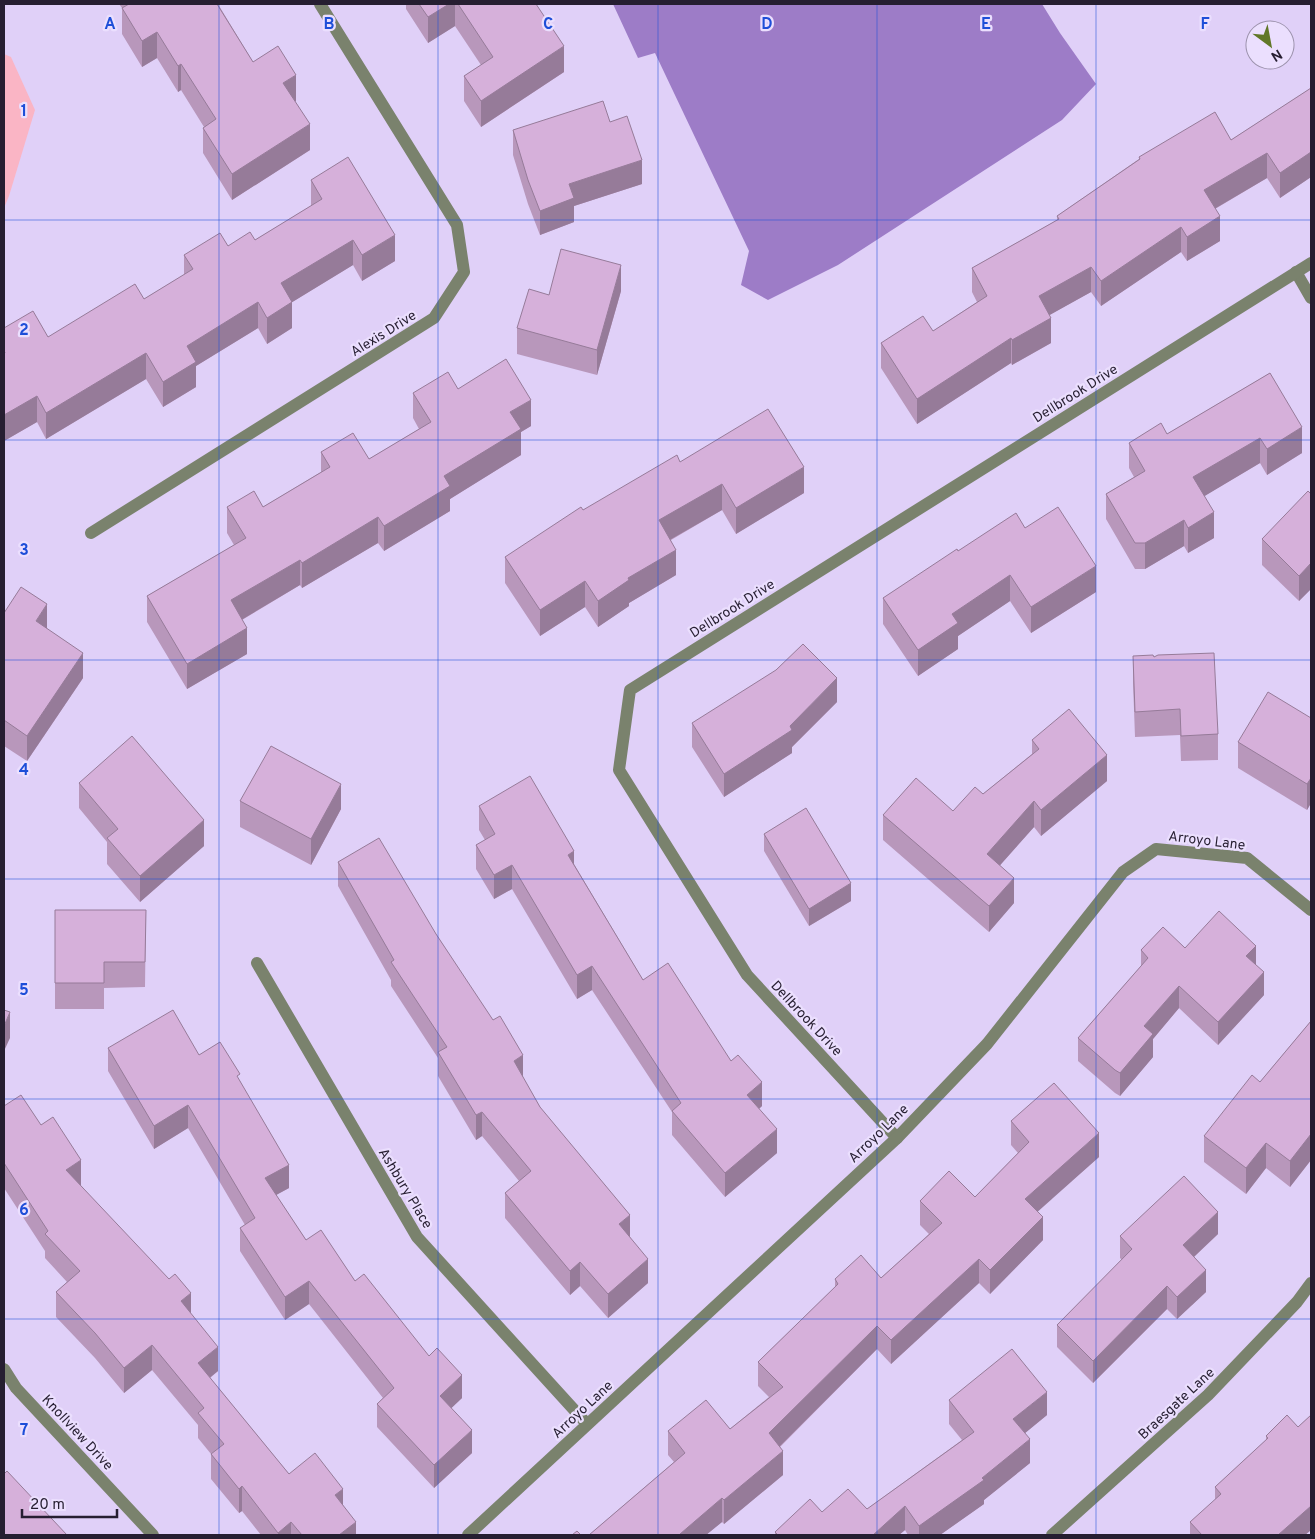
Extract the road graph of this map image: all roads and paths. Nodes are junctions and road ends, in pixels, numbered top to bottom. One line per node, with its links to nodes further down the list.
1 (320, 4): 5 (street, Alexis Drive)
2 (1311, 263): 3 (street, Dellbrook Drive)
3 (1296, 272): 4 (street); 8 (street, Dellbrook Drive)
4 (1311, 298)
5 (92, 533)
6 (1311, 910): 8 (street, Arroyo Lane)
7 (257, 963): 11 (street, Ashbury Place)
8 (897, 1138): 11 (street, Arroyo Lane)
9 (1311, 1283): 14 (street, Braesgate Lane)
10 (4, 1369): 12 (street, Knollview Drive)
11 (587, 1424): 13 (street, Arroyo Lane)
12 (153, 1535)
13 (468, 1535)
14 (1052, 1535)

